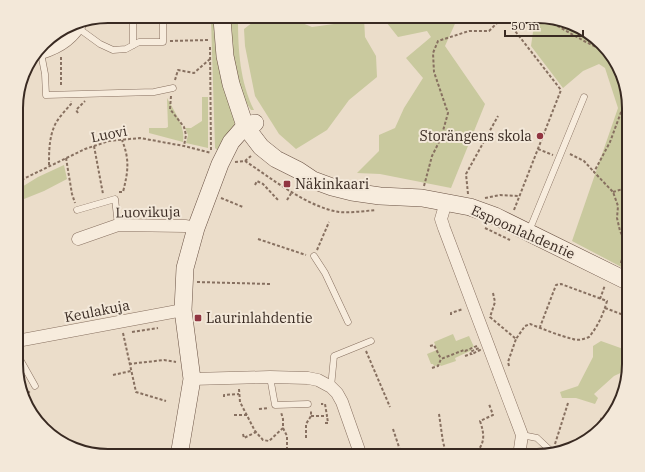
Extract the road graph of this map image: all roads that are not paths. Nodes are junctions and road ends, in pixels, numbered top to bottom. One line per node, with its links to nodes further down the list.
1 (133, 23): 7 (lane)
2 (163, 23): 7 (lane)
3 (222, 23): 13 (street, Espoonlahdentie)
4 (83, 27): 7 (lane)
5 (77, 29): 8 (street)
6 (55, 42): 8 (lane)
7 (133, 45)
8 (57, 52): 9 (street)
9 (43, 53)
10 (41, 55): 11 (lane)
11 (173, 88)
12 (584, 96): 18 (lane)
13 (250, 127): 14 (street, Espoonlahdentie); 17 (street)
14 (446, 202): 18 (street, Espoonlahdentie); 32 (street)
15 (77, 210): 16 (lane)
16 (118, 225): 17 (street, Luovikuja); 19 (street, Luovikuja)
17 (196, 228): 22 (street)
18 (528, 232): 21 (street, Espoonlahdentie)
19 (78, 239)
20 (314, 256): 23 (lane)
21 (622, 274)
22 (183, 310): 24 (street, Keulakuja); 28 (street)
23 (348, 322)
24 (23, 340)
25 (371, 341): 30 (lane)
26 (23, 365): 29 (lane)
27 (270, 377): 28 (street); 30 (street); 31 (lane)
28 (192, 379): 34 (street)
29 (35, 386)
30 (331, 387): 35 (street)
31 (308, 404)
32 (522, 435): 33 (lane); 36 (street)
33 (548, 448)
34 (180, 449)
35 (359, 449)
36 (520, 449)

